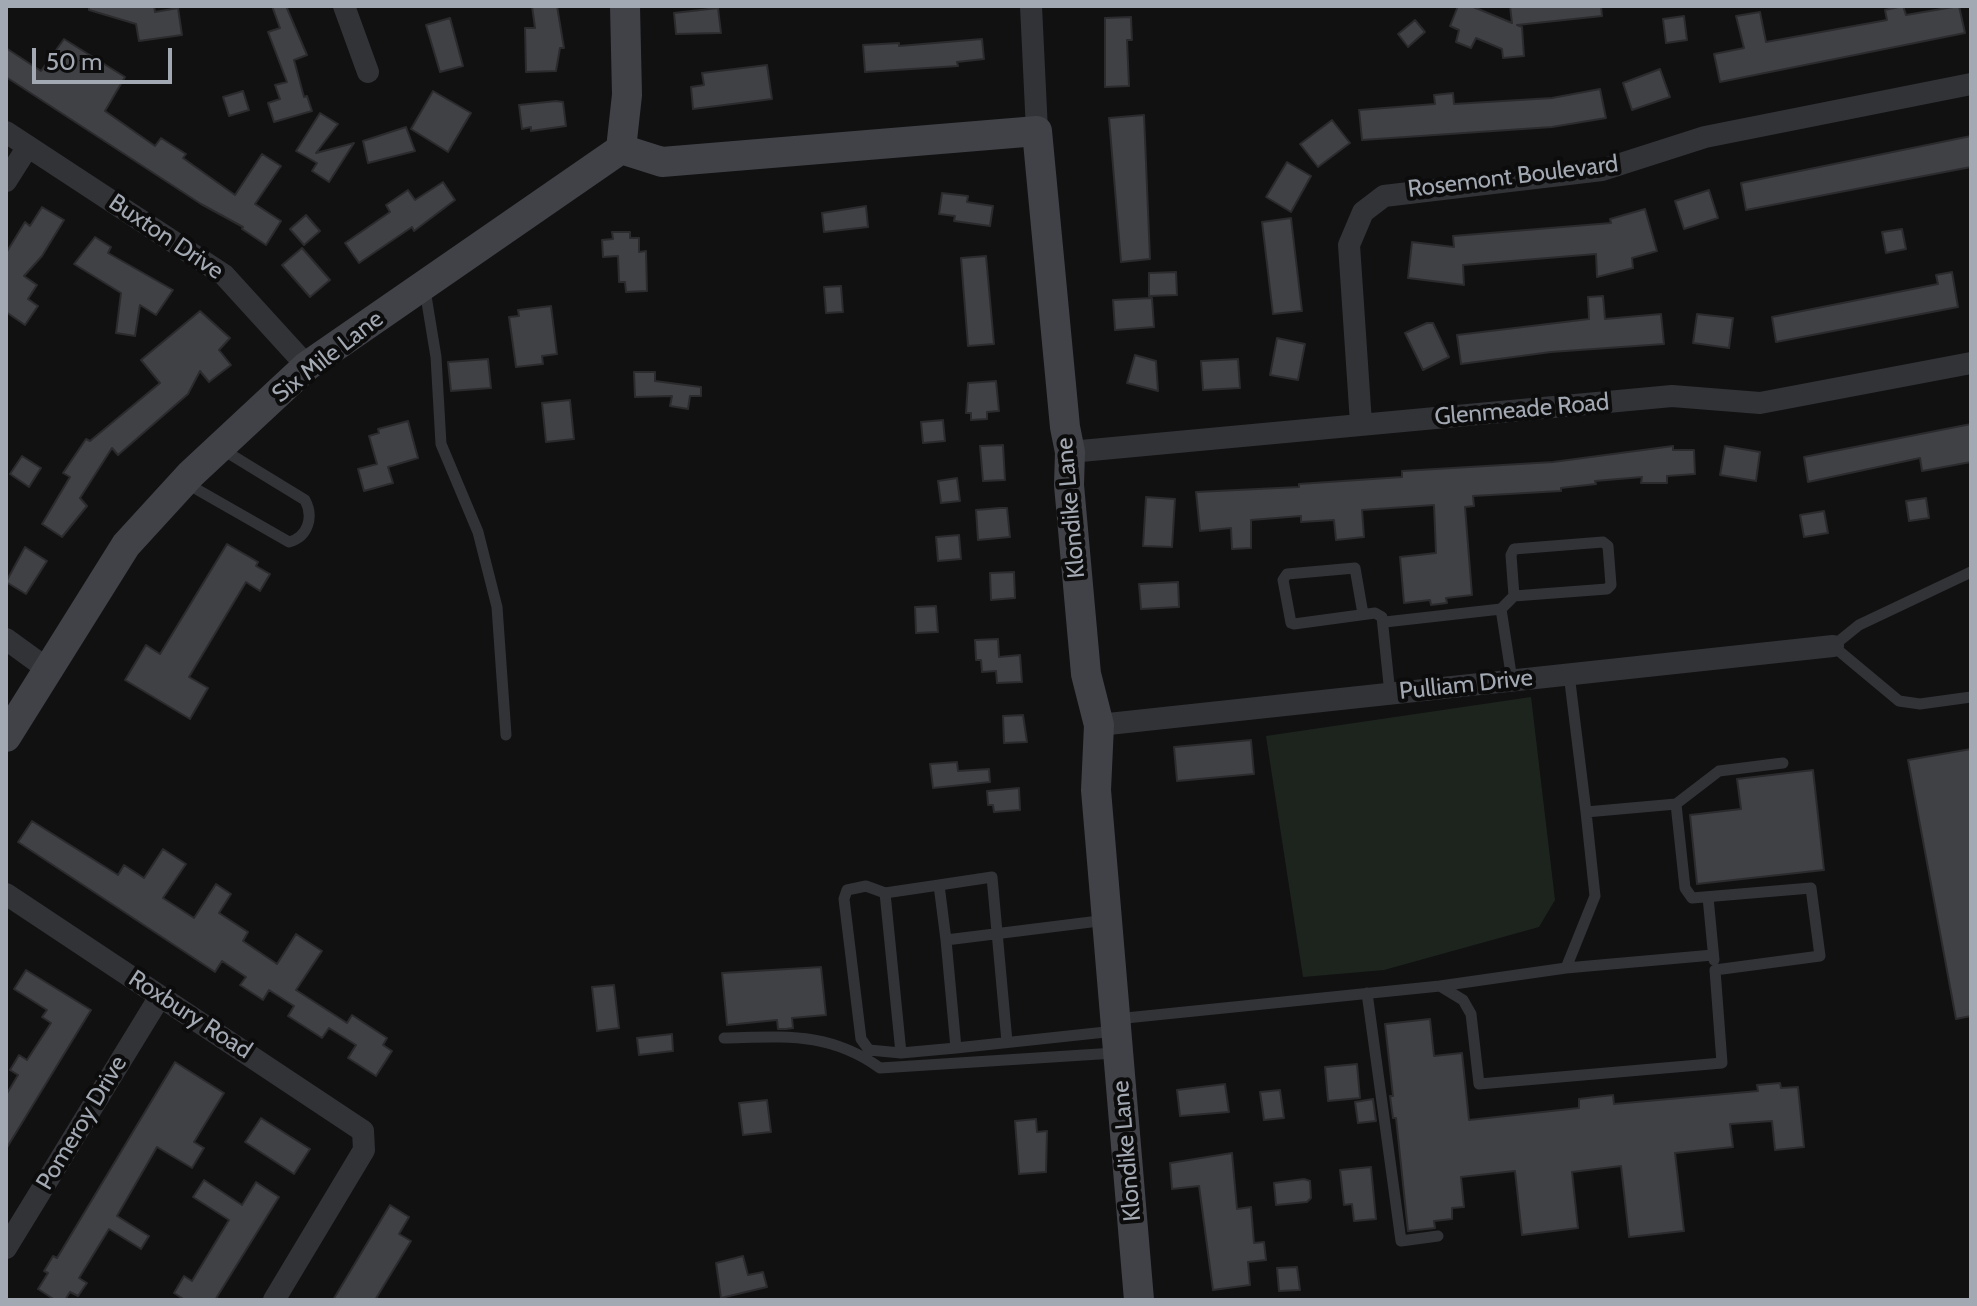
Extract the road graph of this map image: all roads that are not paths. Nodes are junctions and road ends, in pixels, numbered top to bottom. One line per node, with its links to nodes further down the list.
1 (344, 6): 4 (street)
2 (625, 6): 9 (street)
3 (1031, 6): 6 (street)
4 (368, 72)
5 (1971, 84): 14 (street, Rosemont Boulevard)
6 (1037, 131): 9 (street); 16 (street, Klondike Lane)
7 (6, 132): 8 (street, Buxton Drive)
8 (27, 148): 10 (street); 13 (street, Buxton Drive)
9 (621, 149): 11 (street, Six Mile Lane)
10 (6, 181)
11 (424, 286): 13 (street, Six Mile Lane); 31 (lane)
12 (1971, 363): 14 (street, Glenmeade Road)
13 (307, 366): 15 (street, Six Mile Lane)
14 (1361, 423): 16 (street, Glenmeade Road)
15 (220, 447): 17 (street, Six Mile Lane); 17 (lane)
16 (1070, 452): 30 (street, Klondike Lane)
17 (184, 481): 25 (street, Six Mile Lane)
18 (1971, 572): 24 (lane)
19 (1514, 596): 19 (lane); 20 (lane)
20 (1501, 609): 22 (lane); 27 (lane)
21 (1363, 614): 21 (lane); 22 (lane)
22 (1385, 622): 28 (lane)
23 (6, 639): 25 (street)
24 (1833, 646): 26 (street, Pulliam Drive); 29 (lane)
25 (46, 668): 32 (street, Six Mile Lane)
26 (1569, 674): 27 (street, Pulliam Drive); 35 (lane)
27 (1512, 680): 28 (street, Pulliam Drive)
28 (1390, 694): 30 (street, Pulliam Drive)
29 (1971, 697)
30 (1099, 725): 40 (street, Klondike Lane)
31 (506, 735)
32 (6, 737)
33 (1783, 763): 34 (lane)
34 (1676, 804): 35 (lane); 39 (lane)
35 (1586, 812): 44 (lane)
36 (939, 885): 37 (lane); 41 (lane); 42 (lane)
37 (885, 893): 53 (lane); 53 (lane)
38 (6, 894): 48 (street, Roxbury Road)
39 (1708, 897): 43 (lane); 45 (lane)
40 (1108, 920): 41 (lane); 49 (street, Klondike Lane)
41 (999, 934): 42 (lane); 51 (lane)
42 (946, 940): 52 (lane)
43 (1713, 955): 44 (lane); 45 (lane)
44 (1566, 968): 46 (lane)
45 (1715, 970): 46 (lane)
46 (1440, 986): 47 (lane)
47 (1367, 993): 49 (lane); 54 (lane)
48 (159, 998): 55 (street, Pomeroy Drive); 56 (street, Roxbury Road)
49 (1117, 1034): 50 (lane); 51 (lane); 57 (street, Klondike Lane)
50 (724, 1038)
51 (1007, 1042): 52 (lane)
52 (956, 1048): 53 (lane)
53 (901, 1053)
54 (1438, 1236)
55 (6, 1248)
56 (274, 1300)
57 (1139, 1300)

